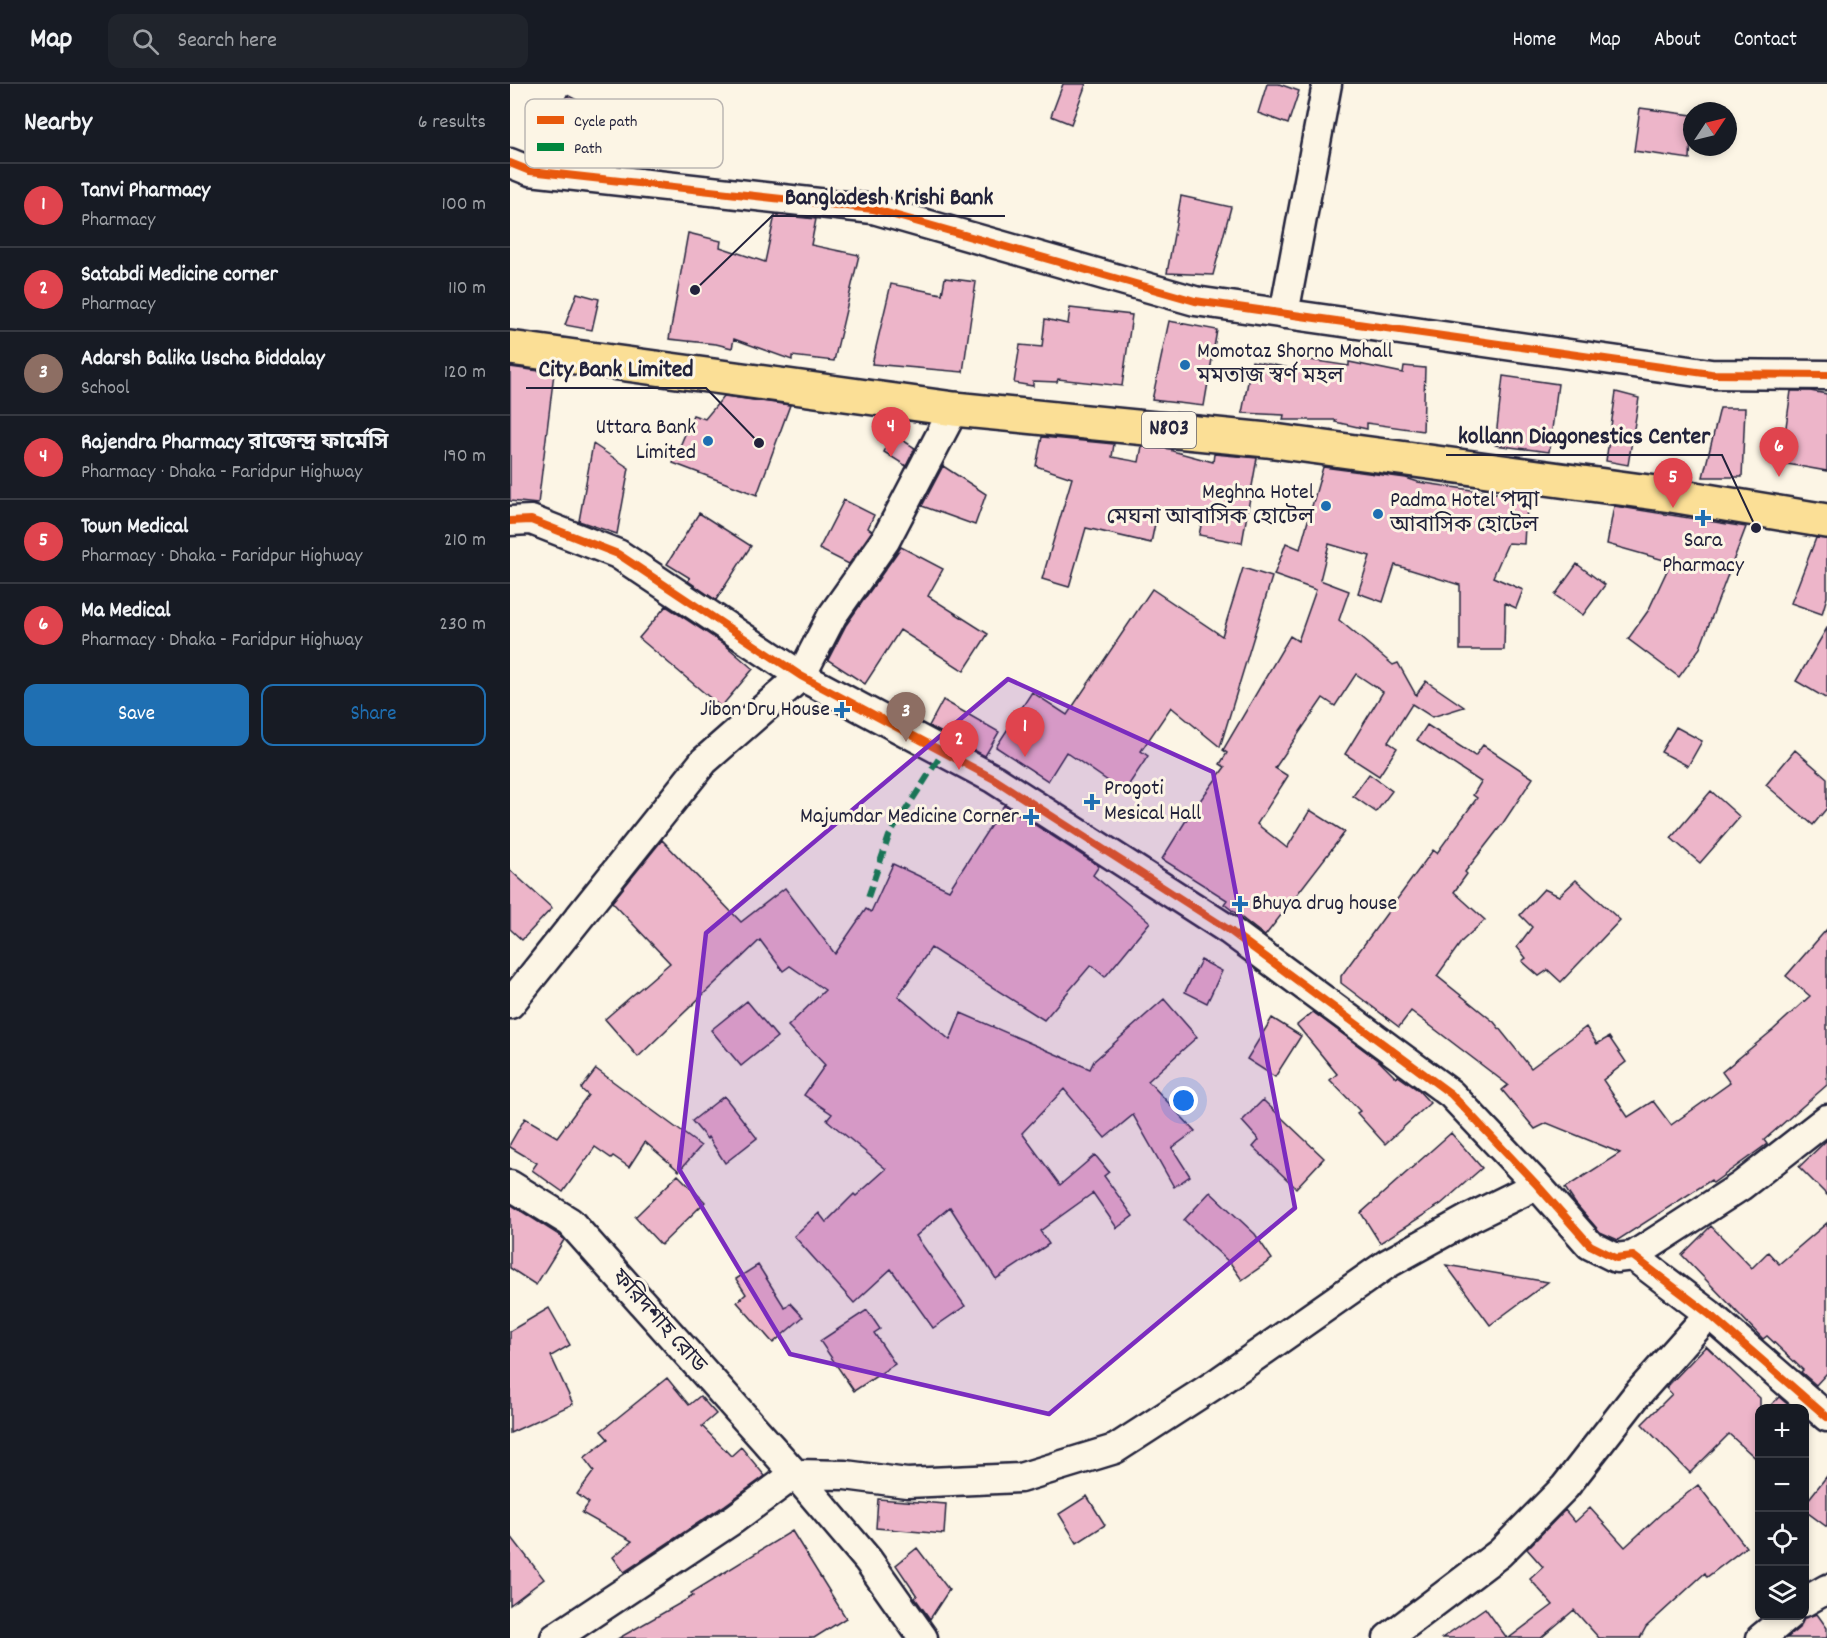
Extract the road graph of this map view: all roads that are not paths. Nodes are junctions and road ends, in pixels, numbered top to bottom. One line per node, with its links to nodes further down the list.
1 (1327, 84): 3 (street)
2 (510, 163): 3 (street)
3 (1284, 314): 5 (street)
4 (510, 348): 6 (highway, N803)
5 (1827, 375)
6 (954, 409): 8 (highway, N803); 9 (street)
7 (510, 521): 9 (street)
8 (1827, 521)
9 (801, 676): 10 (street); 13 (street)
10 (510, 1004)
11 (1827, 1119): 14 (street)
12 (510, 1185): 17 (street, ফরিদশাহ রোড)
13 (1537, 1185): 14 (street); 17 (street)
14 (1633, 1256): 15 (street)
15 (1709, 1314): 16 (street); 23 (street)
16 (1827, 1417)
17 (795, 1474): 21 (street); 22 (street, ফরিদশাহ রোড)
18 (1827, 1589): 19 (street)
19 (1809, 1599)
20 (1783, 1620): 24 (street)
21 (555, 1638)
22 (923, 1638)
23 (1388, 1638)
24 (1761, 1638)

